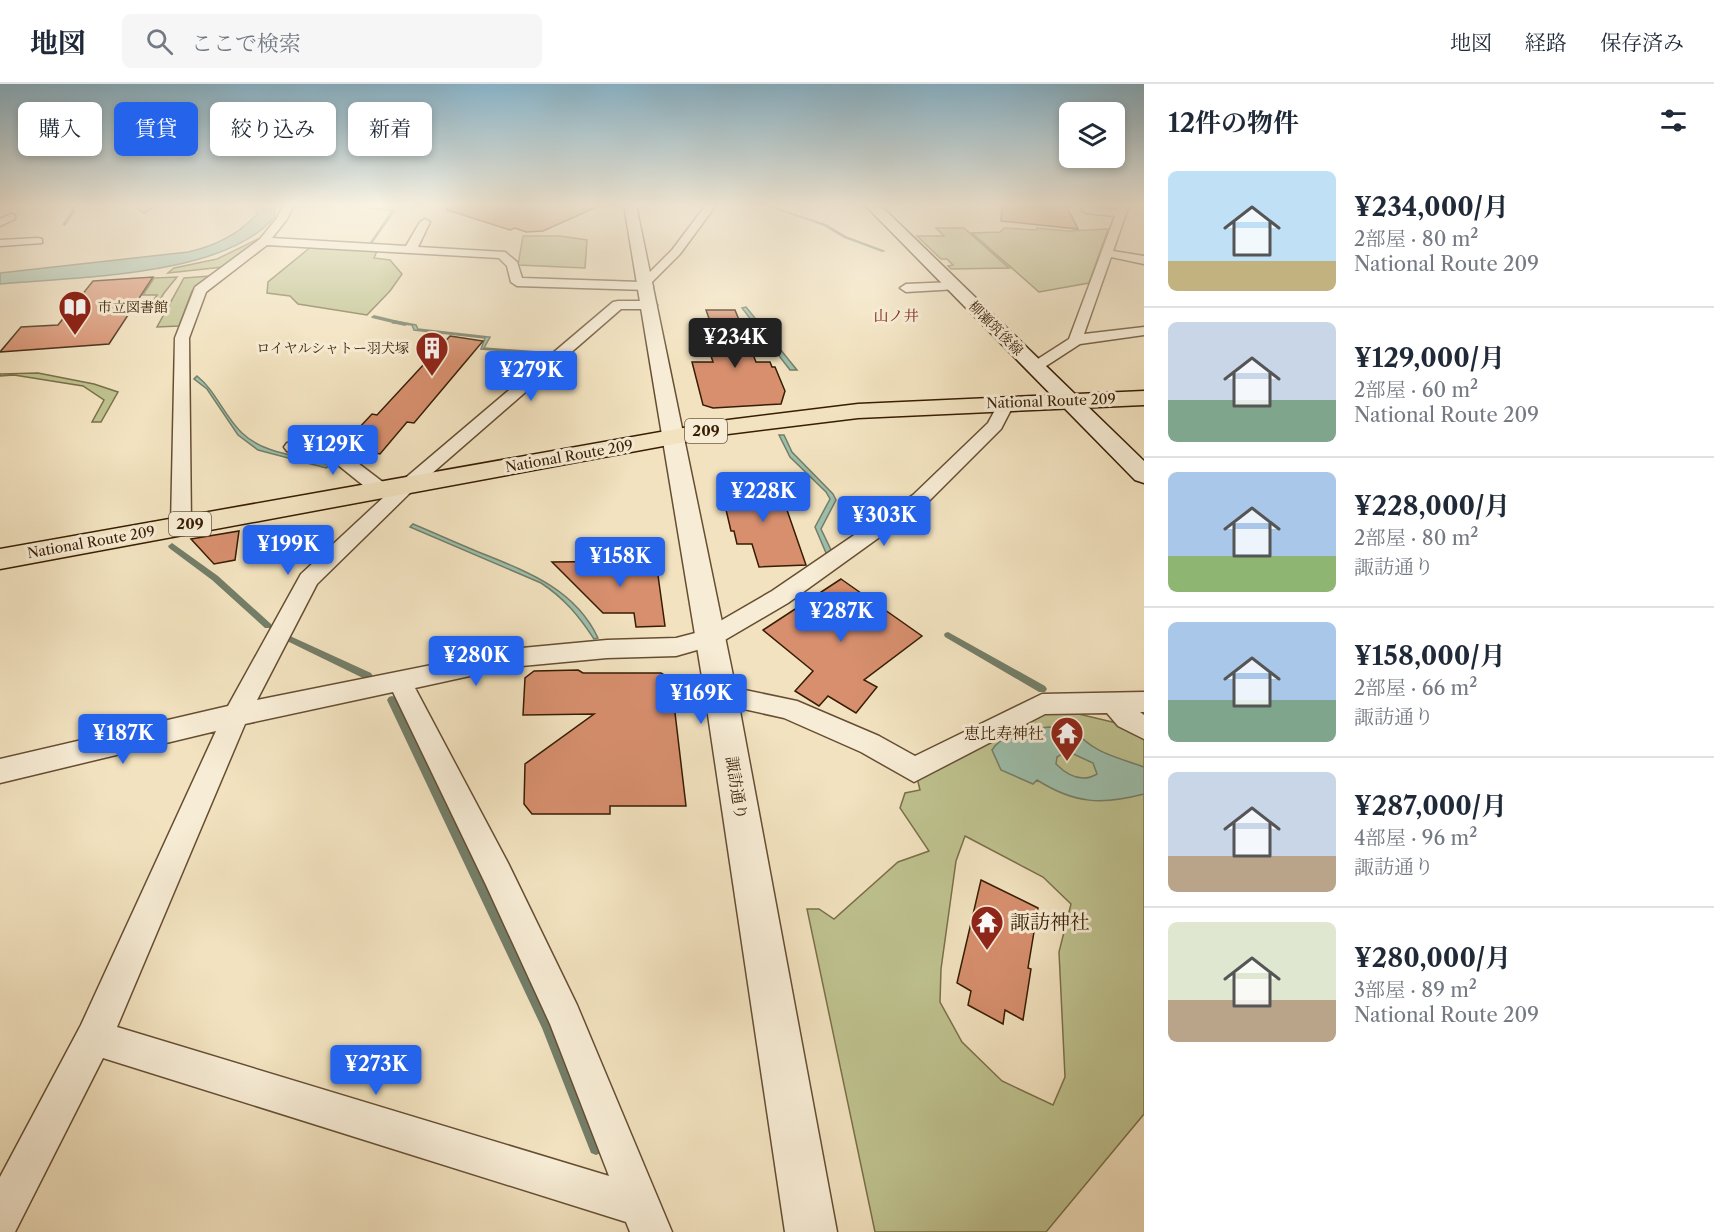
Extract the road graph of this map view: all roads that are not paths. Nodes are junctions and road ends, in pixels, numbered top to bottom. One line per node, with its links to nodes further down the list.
1 (241, 259): 21 (street)
2 (509, 259): 9 (street)
3 (641, 259): 9 (street, 諏訪通り)
4 (671, 259): 9 (street)
5 (926, 259): 7 (main road, 柳瀬筑後線)
6 (1104, 259): 11 (street)
7 (953, 286): 8 (street); 12 (main road, 柳瀬筑後線)
8 (906, 288)
9 (647, 291): 16 (street, 諏訪通り); 19 (street)
10 (1144, 331): 11 (street)
11 (1075, 341): 12 (street)
12 (1035, 367): 14 (main road, 柳瀬筑後線)
13 (1144, 398): 14 (highway, National Route 209 / 209)
14 (1068, 400): 15 (highway, National Route 209 / 209); 18 (main road, 柳瀬筑後線)
15 (1007, 402): 16 (highway, National Route 209 / 209); 23 (street)
16 (672, 438): 19 (highway, National Route 209 / 209); 23 (street, 諏訪通り)
17 (293, 447): 20 (street)
18 (1144, 475)
19 (407, 485): 20 (highway, National Route 209 / 209); 28 (street)
20 (381, 490): 21 (highway, National Route 209 / 209)
21 (181, 526): 22 (highway, National Route 209 / 209)
22 (0, 559)
23 (710, 638): 24 (street); 25 (street, 諏訪通り)
24 (399, 681): 28 (street); 33 (street)
25 (722, 695): 27 (street); 34 (street, 諏訪通り)
26 (1144, 702): 27 (street)
27 (1113, 703): 29 (street)
28 (236, 716): 30 (street); 31 (street)
29 (1144, 728)
30 (0, 771)
31 (94, 1038): 32 (street); 33 (street)
32 (0, 1219)
33 (646, 1219)
34 (811, 1232)

